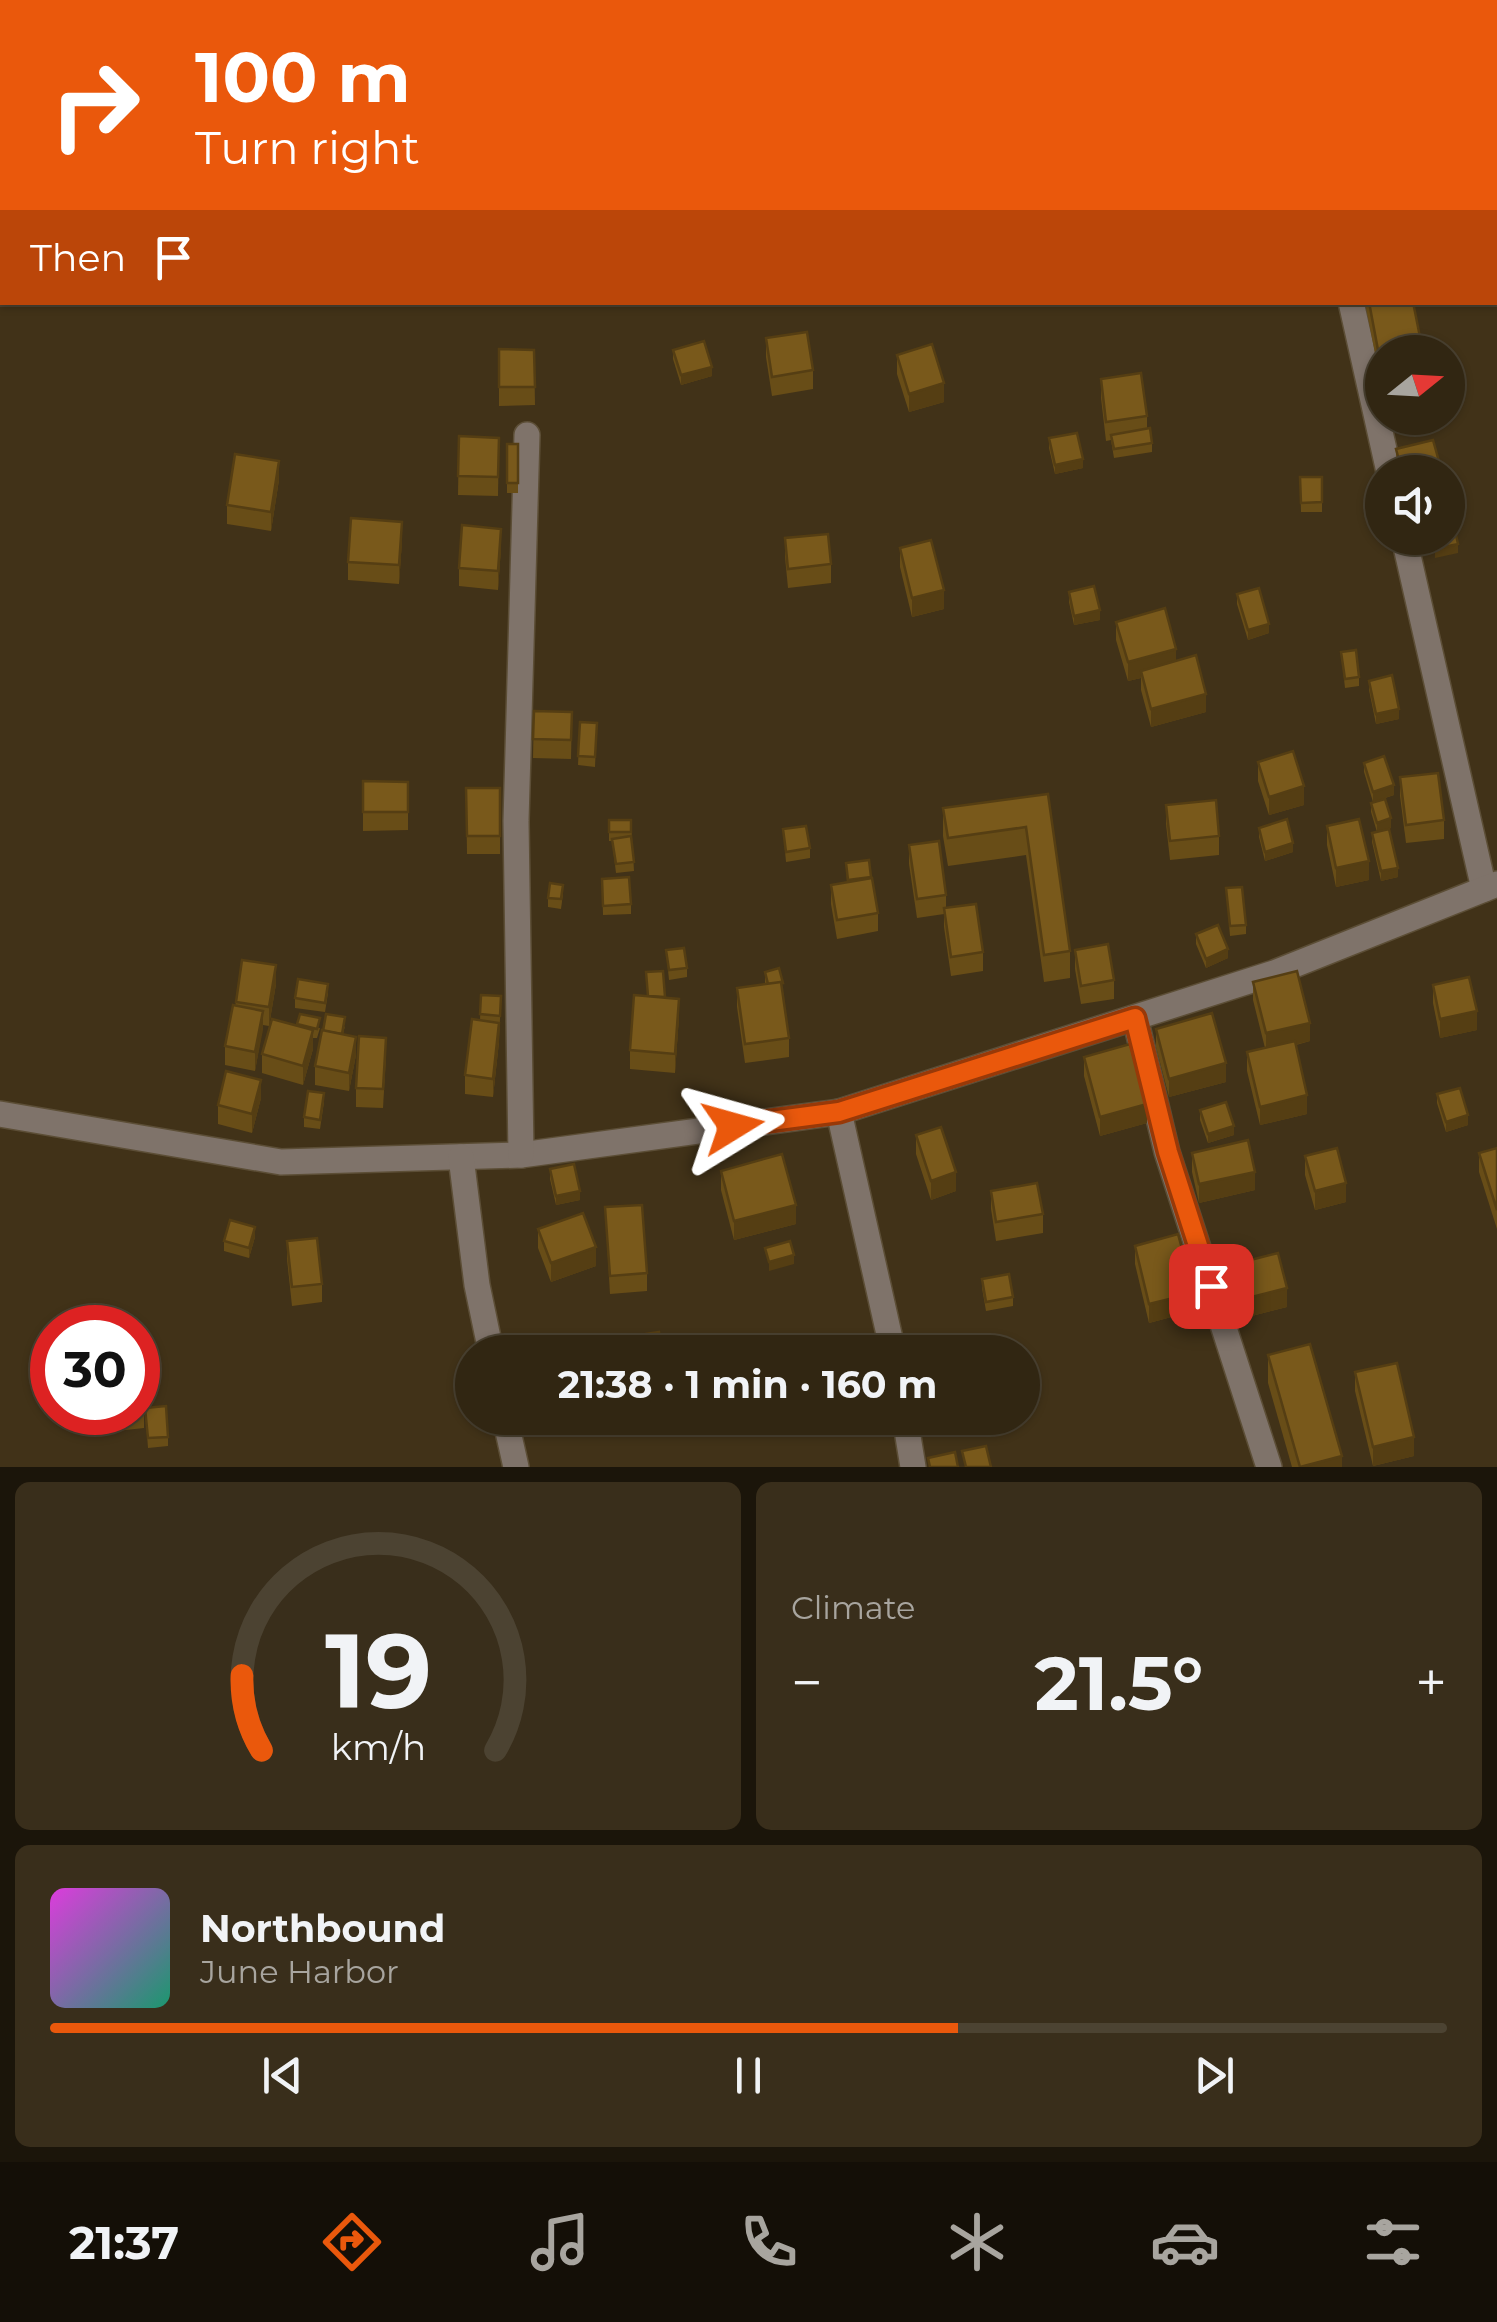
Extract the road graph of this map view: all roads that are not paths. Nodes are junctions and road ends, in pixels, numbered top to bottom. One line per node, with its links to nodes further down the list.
1 (1352, 305): 3 (street)
2 (527, 435): 9 (street)
3 (1385, 455)
4 (1408, 555): 5 (street)
5 (1491, 886): 6 (street)
6 (1135, 1018): 7 (street); 17 (street)
7 (839, 1112): 9 (street); 12 (street)
8 (0, 1114): 10 (street)
9 (521, 1155): 10 (street)
10 (461, 1157): 11 (street)
11 (487, 1335)
12 (889, 1335)
13 (509, 1435): 15 (street)
14 (908, 1435): 16 (street)
15 (516, 1467)
16 (913, 1467)
17 (1269, 1467)

